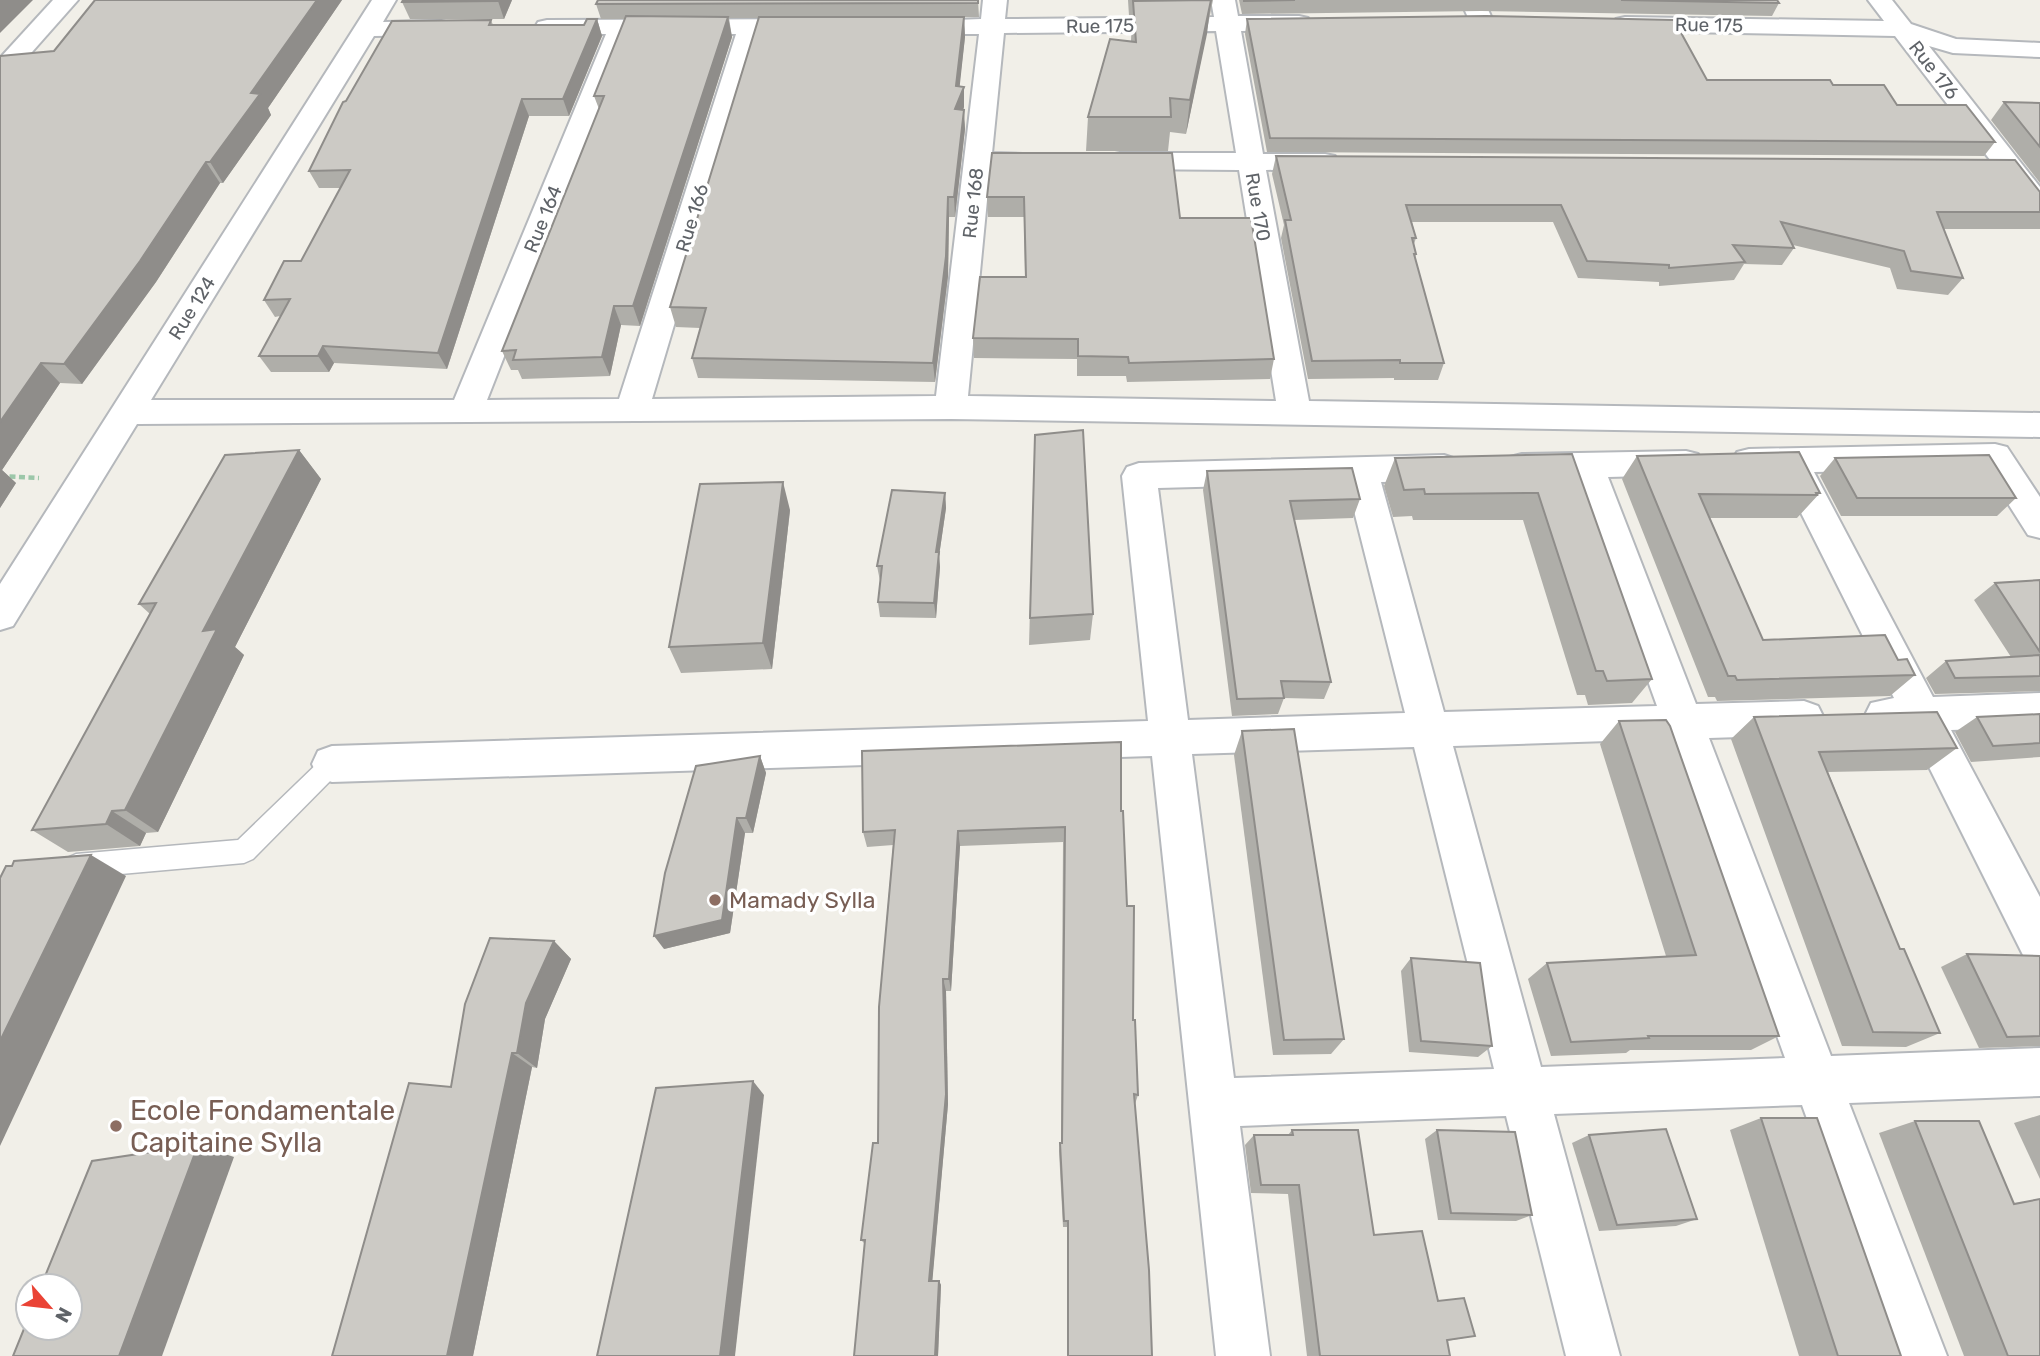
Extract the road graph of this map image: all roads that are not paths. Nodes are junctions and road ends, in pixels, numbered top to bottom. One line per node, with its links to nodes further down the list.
1 (65, 0): 22 (street)
2 (384, 0): 19 (street, Rue 124)
3 (1652, 0): 12 (street)
4 (1880, 0): 20 (street, Rue 176)
5 (1476, 11): 8 (street); 9 (street)
6 (1225, 12): 7 (street, Rue 175); 10 (street, Rue 175); 26 (street, Rue 170)
7 (994, 14): 17 (street, Rue 175); 23 (street, Rue 168)
8 (1454, 22)
9 (1507, 22)
10 (1320, 23)
11 (1599, 23): 12 (street, Rue 175)
12 (1664, 25): 20 (street, Rue 175)
13 (621, 26): 14 (street); 16 (street); 32 (street, Rue 164)
14 (751, 26): 15 (street); 33 (street, Rue 166)
15 (832, 26)
16 (527, 27)
17 (885, 27)
18 (460, 28): 19 (street)
19 (367, 29): 34 (street, Rue 124)
20 (1902, 29): 21 (street, Rue 175); 29 (street, Rue 176)
21 (2040, 50)
22 (0, 73)
23 (978, 160): 24 (street); 31 (street, Rue 168)
24 (1073, 161)
25 (1101, 161): 26 (street)
26 (1250, 162): 27 (street); 35 (street, Rue 170)
27 (1347, 162)
28 (1982, 167): 29 (street)
29 (2010, 167): 30 (street, Rue 176)
30 (2040, 206)
31 (951, 407): 33 (street); 35 (street)
32 (466, 411): 33 (street); 34 (street)
33 (632, 411)
34 (127, 412): 41 (street, Rue 124)
35 (1295, 414): 36 (street)
36 (2040, 425)
37 (1791, 460): 38 (street); 40 (street); 43 (street)
38 (1587, 465): 39 (street); 44 (street)
39 (1361, 470): 45 (street); 46 (street)
40 (2040, 526)
41 (0, 615)
42 (2040, 710): 43 (street)
43 (1922, 714): 44 (street); 49 (street)
44 (1683, 722): 45 (street); 51 (street)
45 (1429, 729): 46 (street); 52 (street)
46 (1170, 738): 47 (street); 53 (street)
47 (332, 764): 48 (lane)
48 (54, 868)
49 (2040, 942)
50 (2040, 1072): 51 (street)
51 (1817, 1080): 52 (street); 56 (street)
52 (1524, 1092): 53 (street); 55 (street)
53 (1213, 1103): 54 (street)
54 (1243, 1356)
55 (1593, 1356)
56 (1920, 1356)

